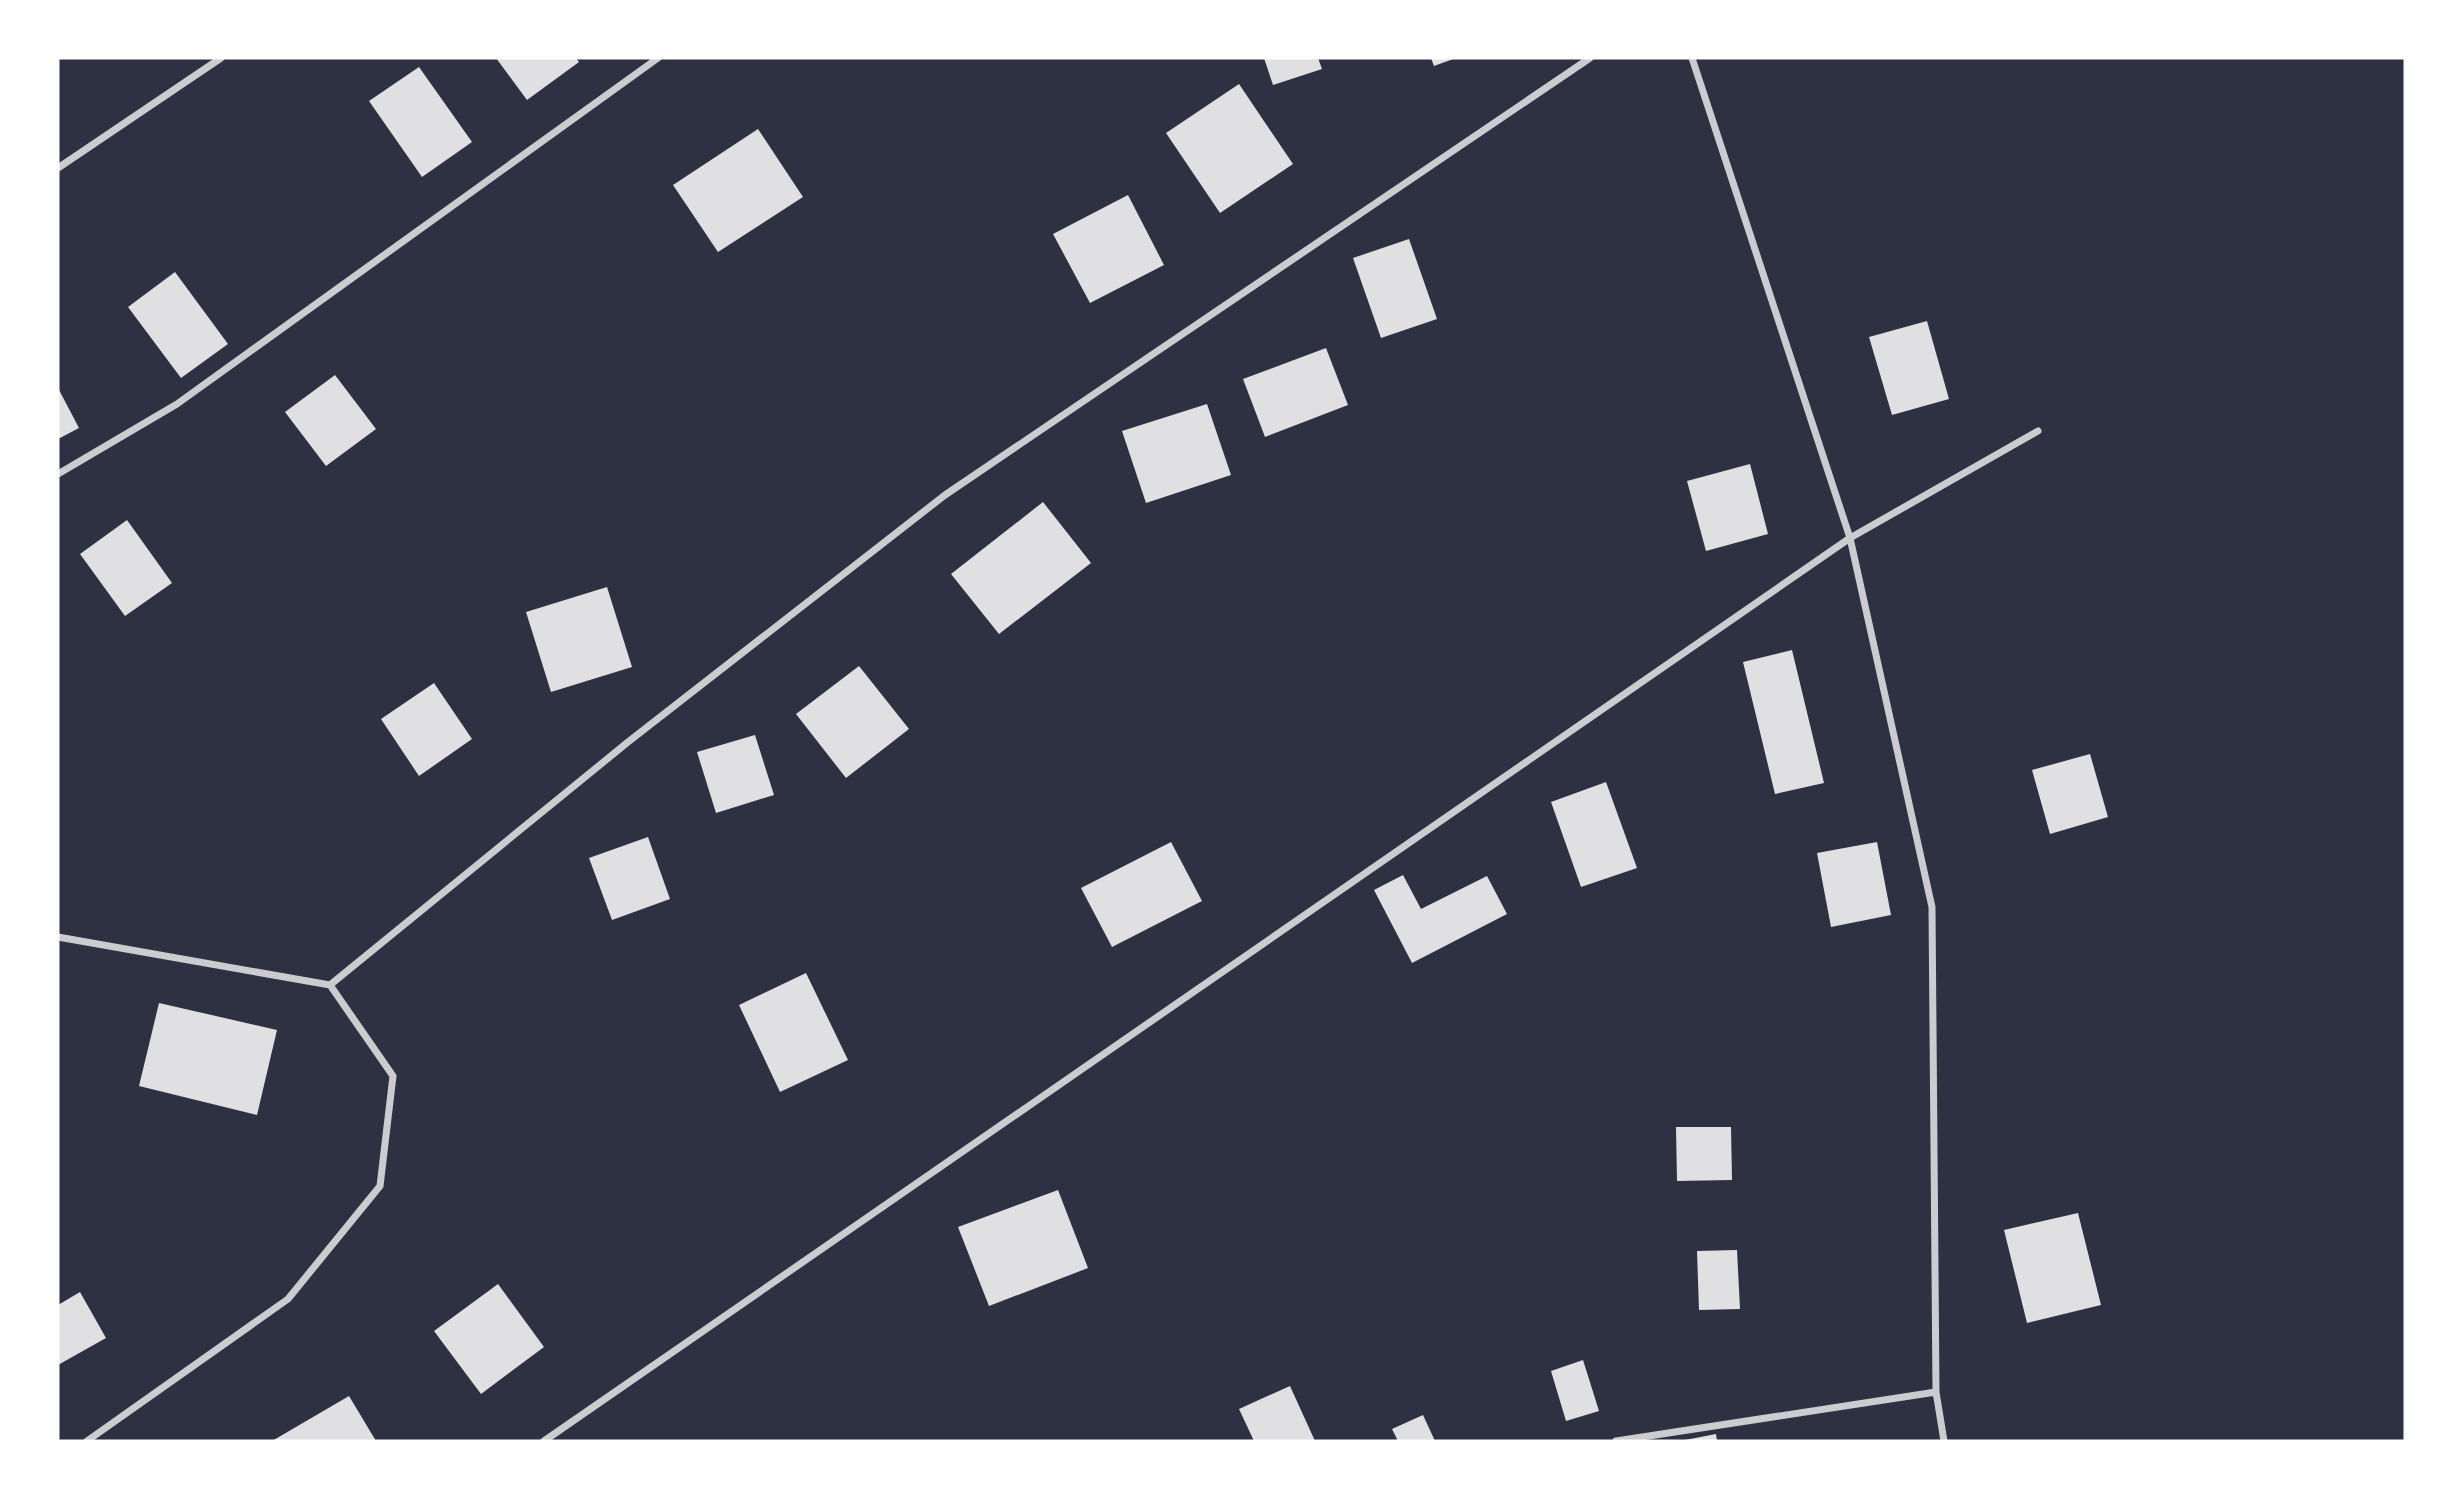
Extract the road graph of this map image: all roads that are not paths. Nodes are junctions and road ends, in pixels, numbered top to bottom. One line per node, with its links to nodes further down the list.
1 (220, 58): 5 (street)
2 (658, 58): 7 (street)
3 (1590, 58): 10 (street)
4 (1692, 58): 8 (street)
5 (58, 168)
6 (2038, 431): 8 (street)
7 (58, 474)
8 (1850, 538): 11 (street); 13 (street)
9 (58, 937): 10 (street)
10 (330, 985): 12 (street)
11 (1936, 1392): 14 (street); 15 (street)
12 (88, 1441)
13 (544, 1441)
14 (1616, 1441)
15 (1944, 1441)

